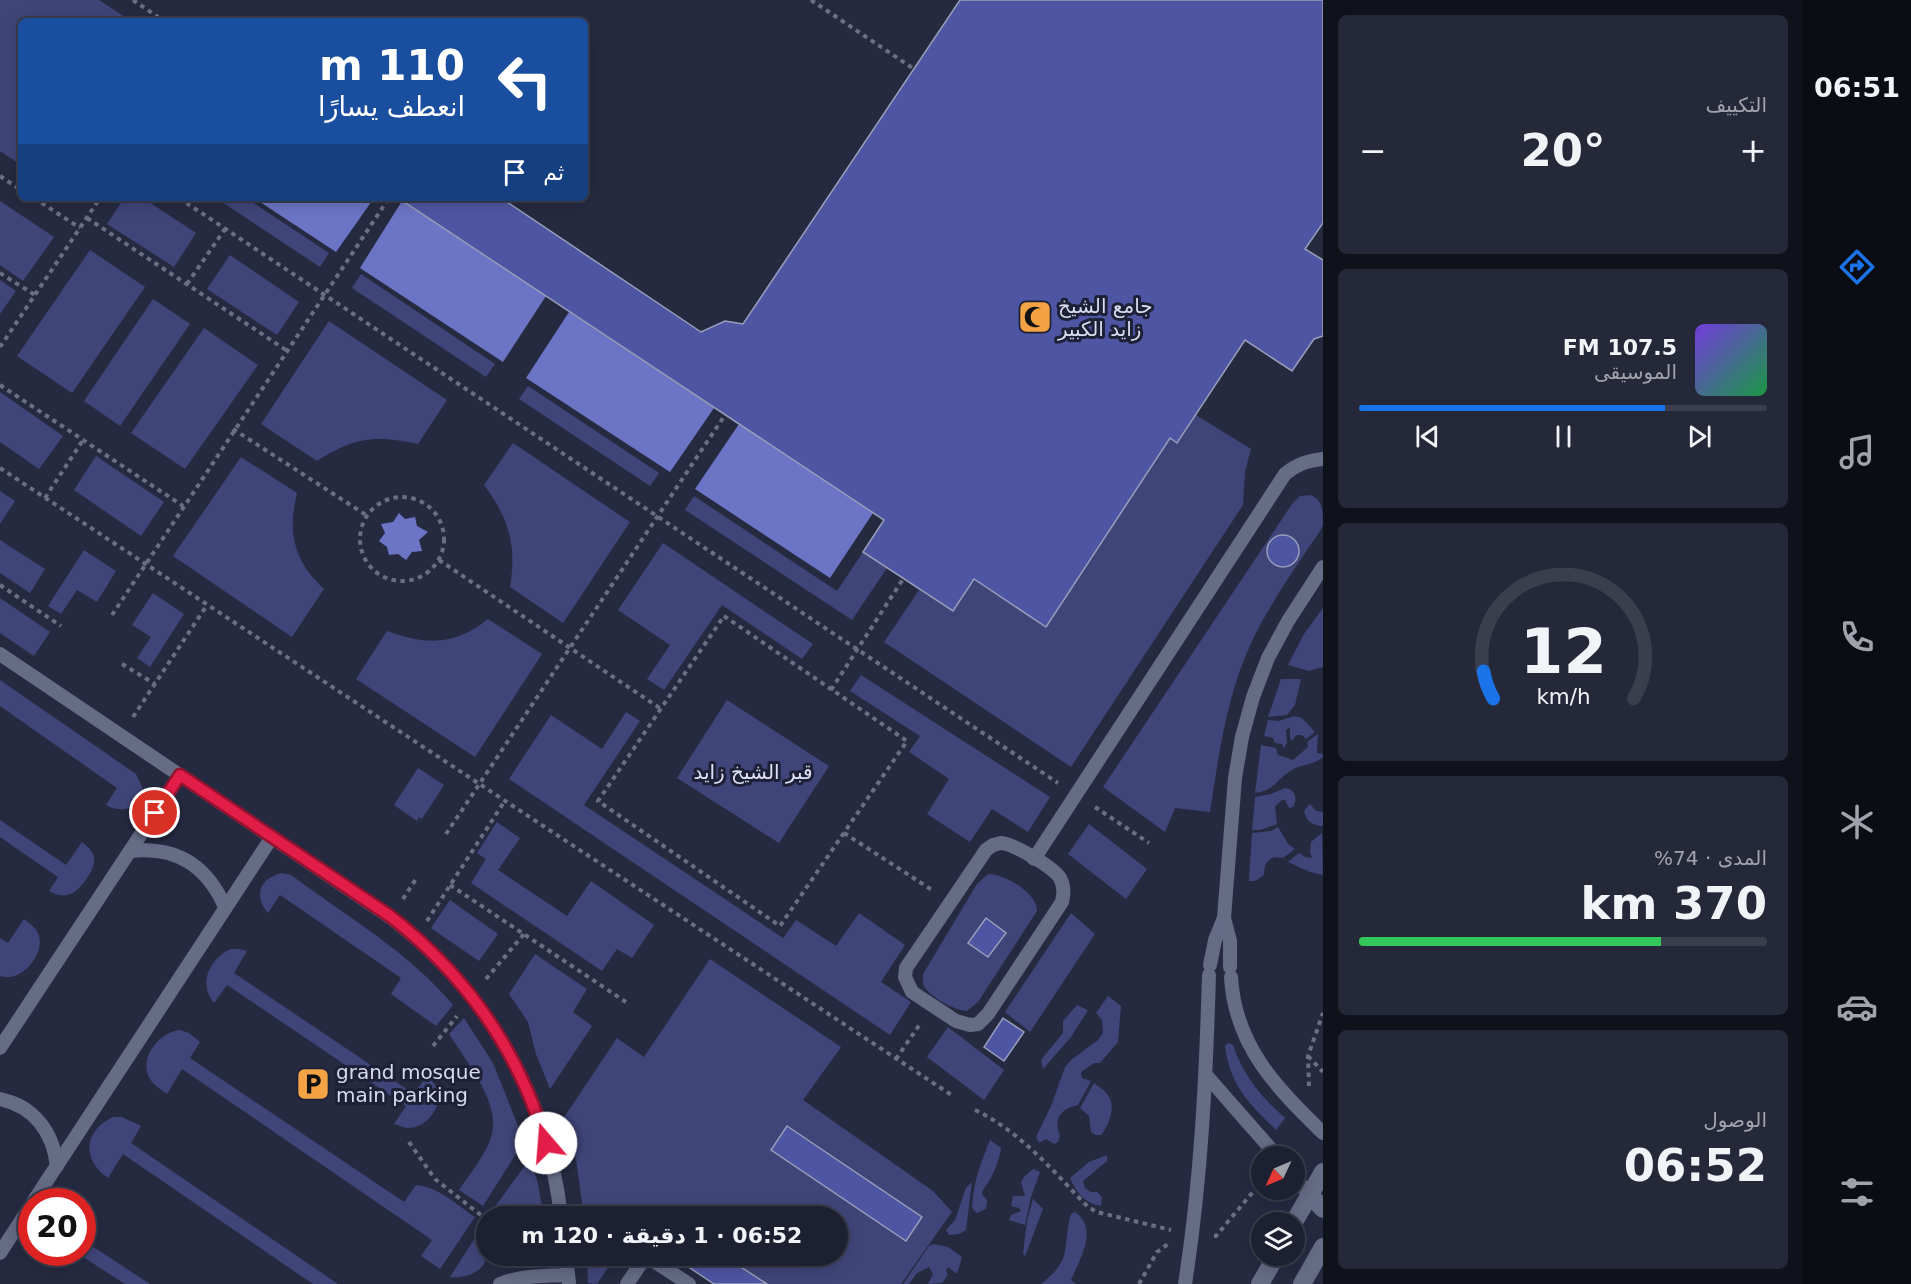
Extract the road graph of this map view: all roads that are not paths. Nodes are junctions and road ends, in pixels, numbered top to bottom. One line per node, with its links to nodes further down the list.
1 (1323, 459): 7 (lane)
2 (1323, 567): 9 (lane)
3 (0, 654): 4 (lane)
4 (180, 775): 5 (lane); 6 (lane)
5 (272, 837): 8 (lane); 20 (lane)
6 (131, 851): 8 (lane); 10 (lane)
7 (1034, 859): 7 (lane)
8 (225, 907): 15 (lane)
9 (1224, 918): 11 (lane); 13 (lane)
10 (0, 1048)
11 (1206, 1075): 14 (lane); 33 (lane)
12 (0, 1099): 15 (lane)
13 (1323, 1133)
14 (1268, 1146)
15 (57, 1166): 17 (lane)
16 (1323, 1172): 19 (main road)
17 (42, 1188)
18 (1305, 1189): 19 (lane)
19 (1310, 1195): 21 (main road); 22 (main road)
20 (560, 1206)
21 (1323, 1209)
22 (1300, 1212)
23 (18, 1225): 25 (lane)
24 (1323, 1248): 35 (main road)
25 (0, 1253)
26 (639, 1266): 31 (lane)
27 (661, 1266): 32 (lane)
28 (1270, 1266): 34 (main road)
29 (569, 1279): 30 (lane)
30 (500, 1284)
31 (627, 1284)
32 (689, 1284)
33 (1185, 1284)
34 (1260, 1284)
35 (1302, 1284)

